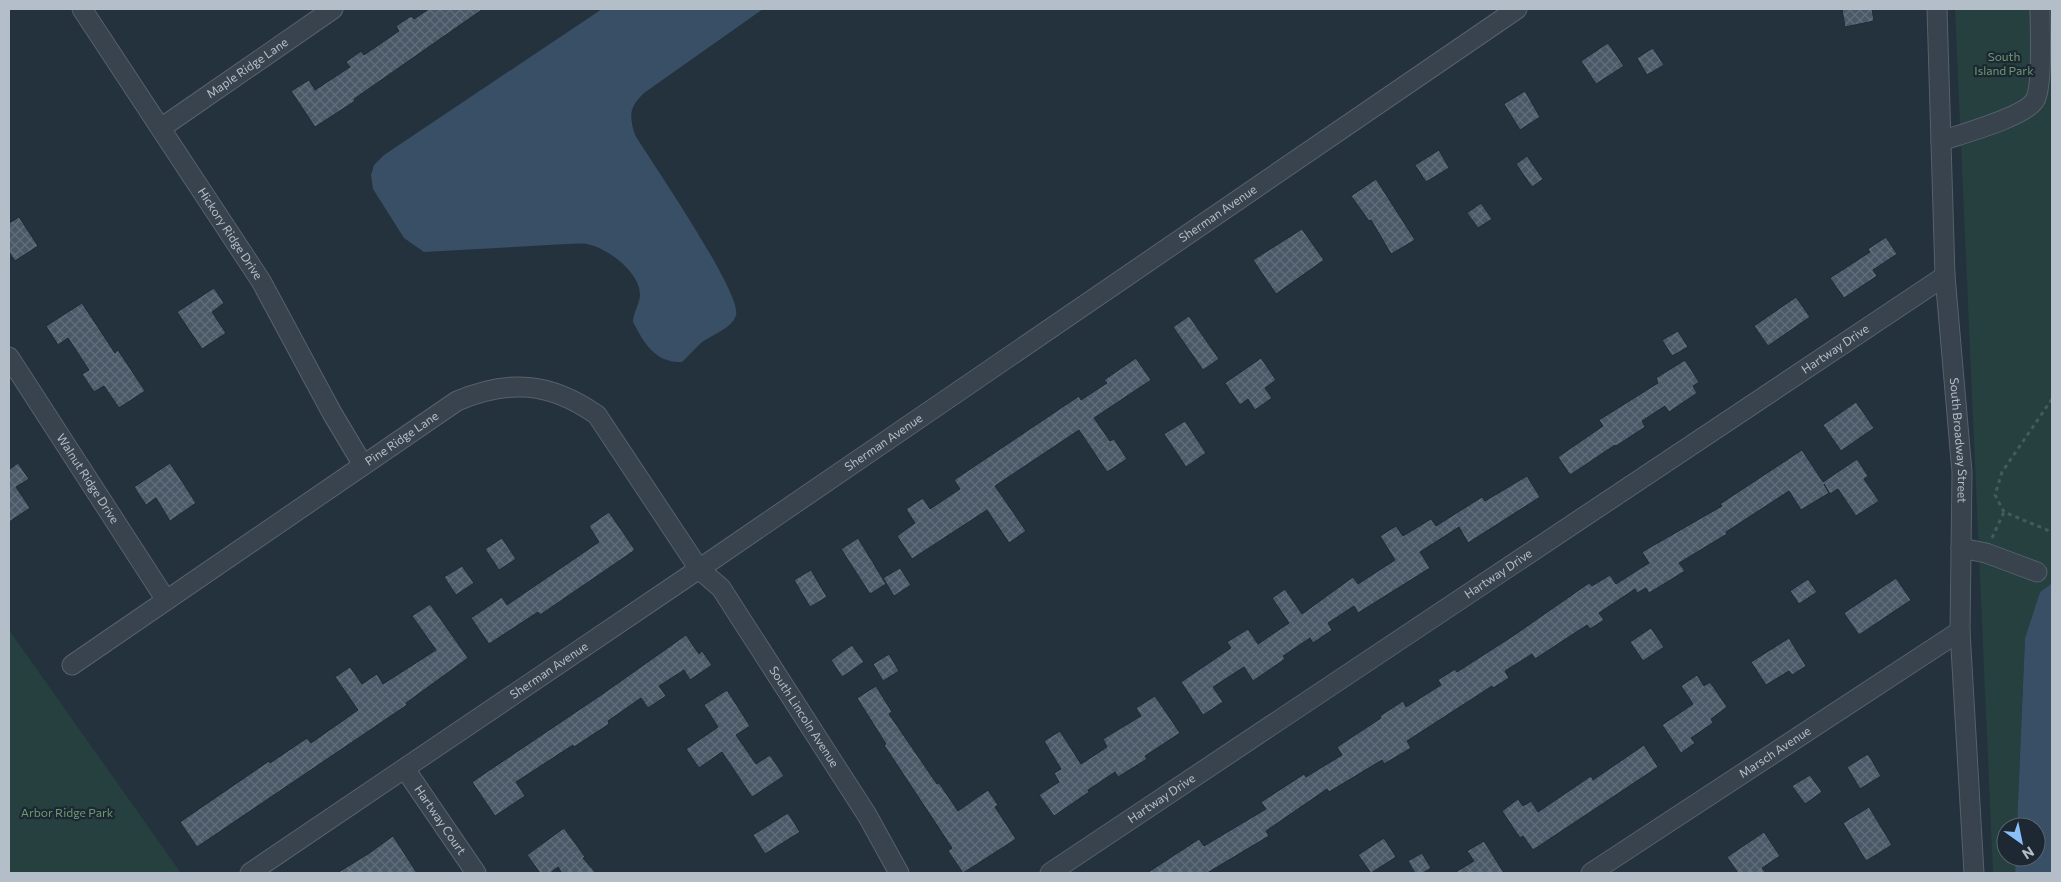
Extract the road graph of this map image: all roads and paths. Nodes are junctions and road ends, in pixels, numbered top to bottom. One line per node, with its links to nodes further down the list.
1 (82, 9): 6 (street, Hickory Ridge Drive)
2 (333, 9): 6 (street, Maple Ridge Lane)
3 (1517, 9): 16 (street, Sherman Avenue)
4 (1937, 9): 7 (street, South Broadway Street)
5 (2040, 9): 7 (street)
6 (161, 128): 11 (street, Hickory Ridge Drive)
7 (1941, 141): 8 (street, South Broadway Street)
8 (1945, 276): 14 (street, South Broadway Street); 25 (street, Hartway Drive)
9 (9, 357): 18 (street, Walnut Ridge Drive)
10 (2052, 400): 12 (path)
11 (363, 465): 16 (street, Pine Ridge Lane); 18 (street, Pine Ridge Lane)
12 (2004, 512): 13 (path); 15 (path)
13 (2052, 532)
14 (1961, 548): 15 (street); 19 (street, South Broadway Street)
15 (1986, 553): 17 (street)
16 (699, 570): 21 (street, Sherman Avenue); 24 (street, South Lincoln Avenue)
17 (2037, 572)
18 (166, 600): 20 (street, Pine Ridge Lane)
19 (1960, 631): 26 (street, Marsch Avenue); 27 (street, South Broadway Street)
20 (72, 665)
21 (405, 769): 22 (street, Sherman Avenue); 23 (street, Hartway Court)
22 (250, 873)
23 (476, 873)
24 (899, 873)
25 (1050, 873)
26 (1590, 873)
27 (1974, 873)

